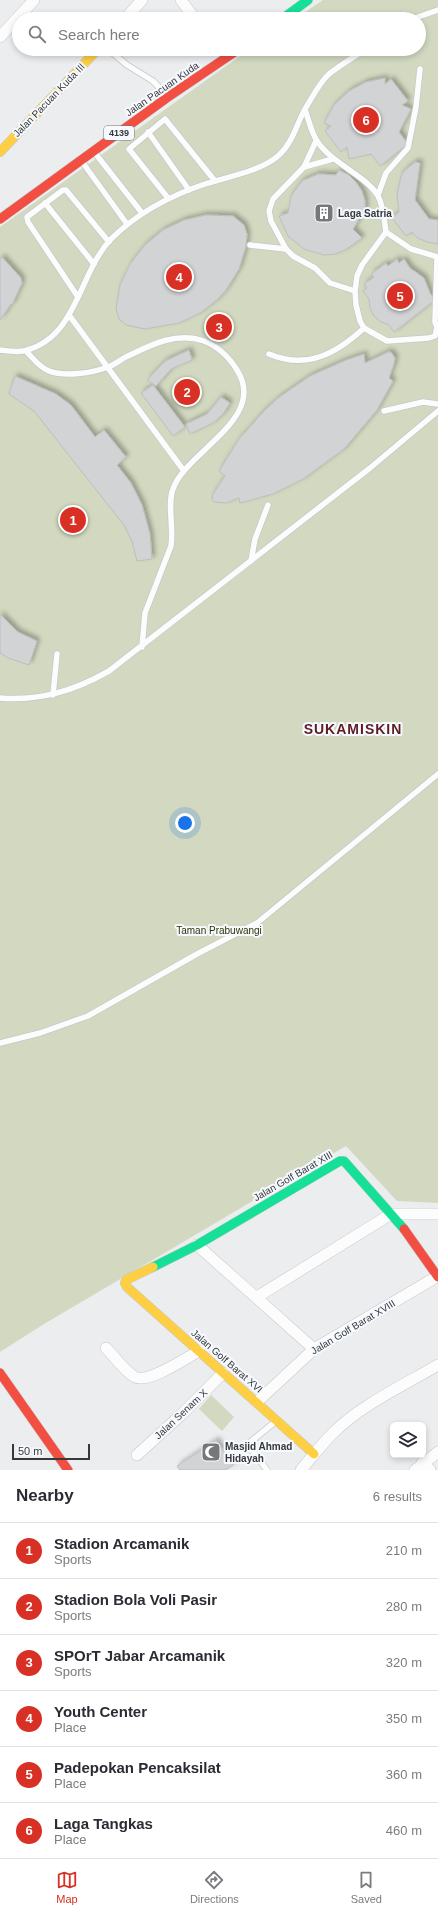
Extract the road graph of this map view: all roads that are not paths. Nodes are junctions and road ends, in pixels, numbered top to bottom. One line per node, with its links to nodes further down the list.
1 (34, 0): 6 (street)
2 (142, 0): 7 (street)
3 (181, 0): 8 (street)
4 (303, 1): 9 (street)
5 (438, 10): 10 (lane)
6 (23, 12)
7 (131, 12)
8 (190, 12)
9 (290, 12)
10 (426, 14)
11 (12, 24): 12 (street)
12 (0, 37)
13 (91, 56): 24 (street, Jalan Pacuan Kuda III)
14 (116, 56): 20 (lane)
15 (223, 56): 18 (street)
16 (229, 56): 18 (street, Jalan Pacuan Kuda / 4139)
17 (356, 56): 21 (lane)
18 (225, 59): 20 (street, Jalan Pacuan Kuda / 4139)
19 (420, 69): 31 (lane)
20 (168, 97): 25 (street, Jalan Pacuan Kuda / 4139)
21 (305, 110): 23 (lane); 29 (lane)
22 (148, 132): 29 (lane); 30 (lane); 32 (lane)
23 (316, 141): 26 (lane); 28 (lane)
24 (0, 152)
25 (94, 152): 27 (street, Jalan Pacuan Kuda / 4139); 34 (lane)
26 (332, 159): 28 (lane); 31 (lane)
27 (81, 161): 35 (street, Jalan Pacuan Kuda / 4139); 36 (lane)
28 (304, 167): 40 (lane)
29 (215, 181): 30 (lane)
30 (189, 190): 32 (lane)
31 (378, 195): 37 (lane)
32 (168, 198): 34 (lane)
33 (45, 203): 38 (lane); 42 (lane); 44 (lane)
34 (142, 213): 36 (lane)
35 (0, 218)
36 (127, 224): 38 (lane)
37 (386, 232): 41 (lane); 43 (lane)
38 (109, 242): 42 (lane)
39 (250, 245): 40 (lane)
40 (286, 249): 43 (lane)
41 (438, 257): 46 (lane)
42 (94, 264): 44 (lane)
43 (355, 292): 46 (lane)
44 (78, 297): 45 (lane)
45 (69, 315): 48 (lane); 50 (lane)
46 (364, 328): 49 (lane)
47 (0, 350): 48 (lane)
48 (26, 351): 50 (lane)
49 (269, 354)
50 (108, 367): 54 (lane); 54 (lane)
51 (438, 404): 52 (lane)
52 (384, 411)
53 (438, 411): 56 (lane)
54 (184, 471): 57 (lane)
55 (268, 505): 56 (lane)
56 (251, 561): 57 (lane)
57 (142, 647): 59 (lane)
58 (57, 654): 59 (lane)
59 (53, 695): 60 (lane)
60 (0, 698)
61 (438, 774): 62 (lane)
62 (0, 1043)
63 (391, 1214): 64 (street); 65 (street, Jalan Golf Barat XIII); 66 (street, Jalan Golf Barat XIII); 68 (street)
64 (438, 1214)
65 (197, 1245): 67 (street, Jalan Golf Barat XIII); 68 (street)
66 (438, 1276): 70 (street, Jalan Golf Barat XVIII)
67 (125, 1284): 71 (street, Jalan Golf Barat XVI)
68 (257, 1297): 70 (street)
69 (106, 1348): 71 (street)
70 (314, 1349): 75 (street, Jalan Golf Barat XVIII)
71 (199, 1351): 74 (street, Jalan Golf Barat XVI)
72 (438, 1365): 78 (street)
73 (0, 1373): 81 (street)
74 (223, 1373): 75 (street, Jalan Golf Barat XVI); 79 (street, Jalan Senam X)
75 (257, 1402): 76 (street, Jalan Golf Barat XVI)
76 (277, 1421): 78 (street, Jalan Golf Barat XVI); 82 (lane)
77 (438, 1452): 80 (street)
78 (314, 1454): 83 (street)
79 (137, 1455)
80 (422, 1468)
81 (63, 1469)
82 (267, 1470)
83 (302, 1470)

